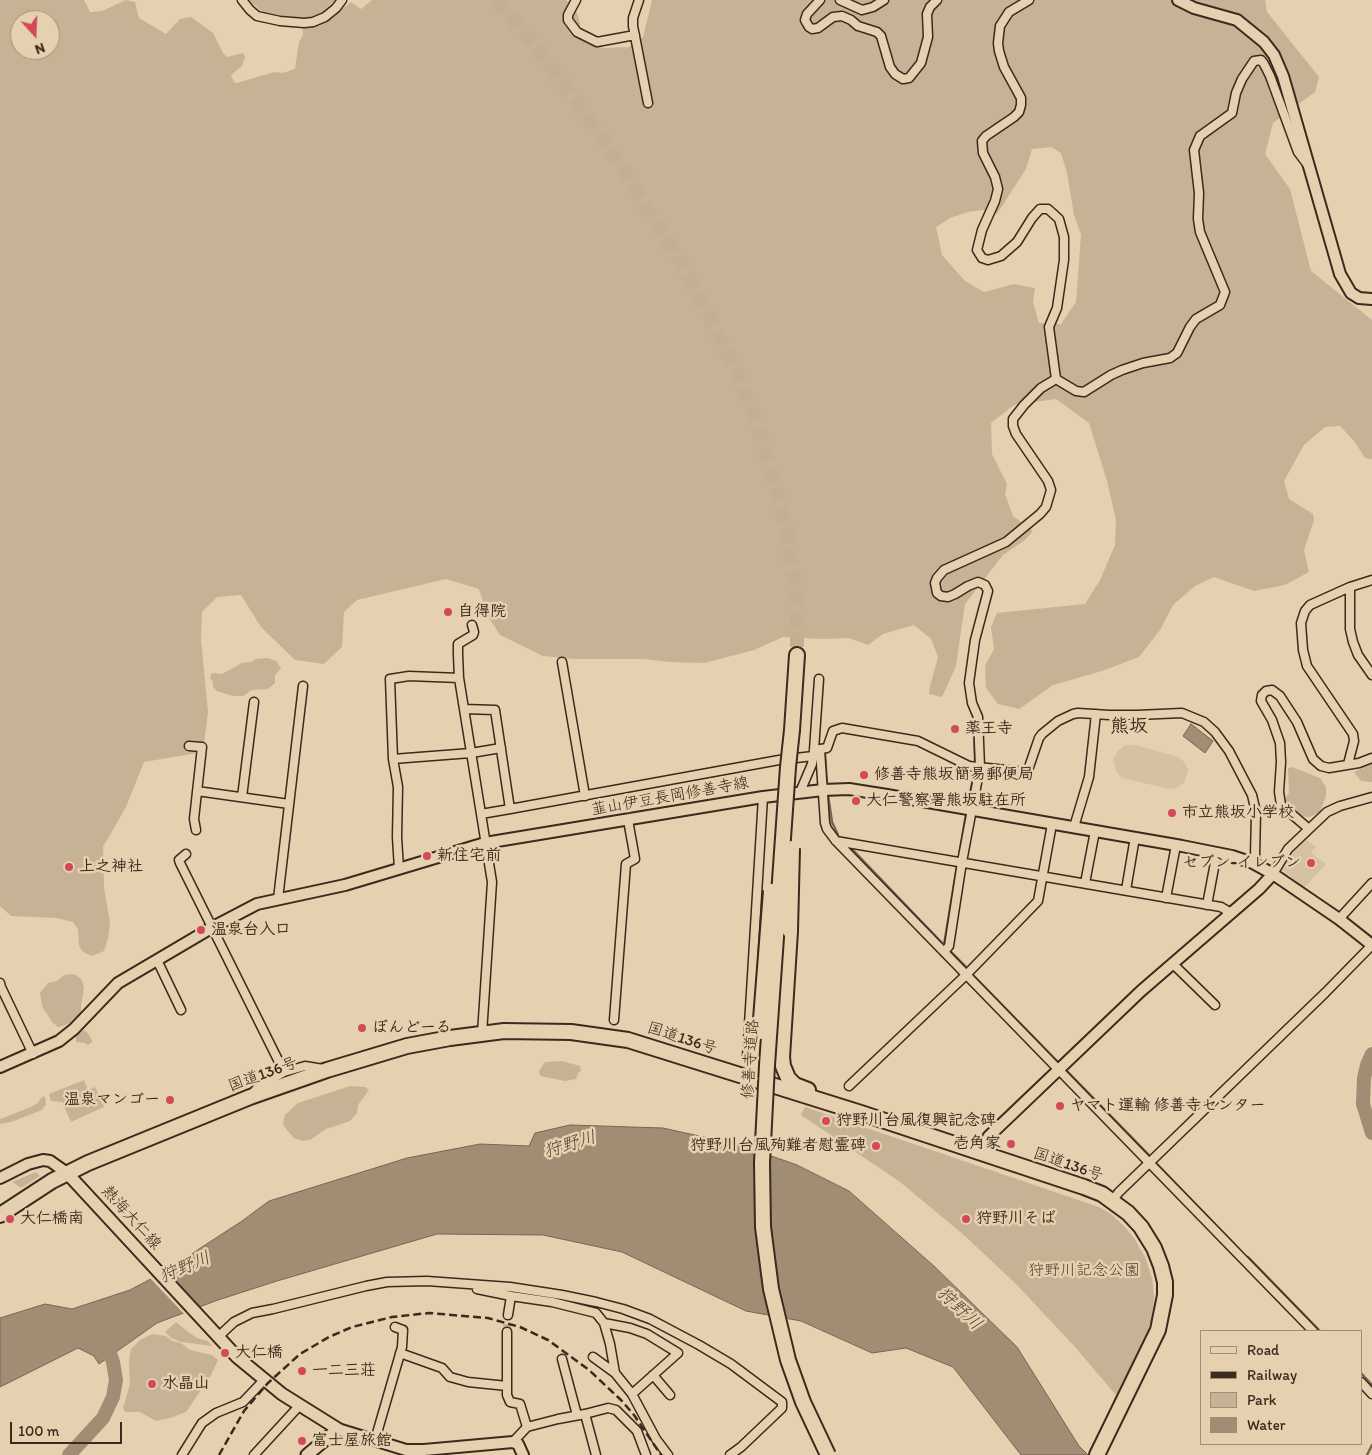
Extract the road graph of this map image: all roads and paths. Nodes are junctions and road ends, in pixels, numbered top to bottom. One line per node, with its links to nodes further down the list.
1 (242, 0): 2 (street)
2 (342, 0)
3 (576, 0): 11 (street)
4 (639, 0): 11 (street)
5 (820, 0): 8 (street)
6 (840, 0): 7 (street)
7 (884, 0)
8 (937, 0)
9 (1029, 0): 15 (street)
10 (1178, 0): 13 (main road)
11 (635, 35): 12 (street)
12 (648, 103)
13 (1307, 164): 14 (main road); 15 (street)
14 (1372, 299)
15 (1056, 379): 37 (street)
16 (1372, 580): 17 (street)
17 (1350, 587): 21 (street); 35 (street)
18 (472, 625): 22 (street)
19 (797, 655): 28 (highway, 修善寺道路)
20 (562, 662): 41 (street)
21 (1372, 675)
22 (459, 678): 26 (street); 34 (street)
23 (819, 678): 31 (street)
24 (303, 686): 45 (street)
25 (254, 702): 42 (street)
26 (464, 709): 30 (street); 32 (street)
27 (1096, 714): 37 (street); 51 (street); 62 (street)
28 (792, 730): 36 (highway, 修善寺道路, bridge); 88 (highway, bridge)
29 (189, 746): 39 (street)
30 (501, 748): 32 (street); 46 (street)
31 (816, 752): 37 (street); 38 (street); 40 (street); 41 (street)
32 (471, 753): 34 (street); 48 (street)
33 (1372, 758): 35 (street)
34 (394, 759): 63 (street)
35 (1348, 764): 52 (street)
36 (788, 767): 87 (highway, bridge); 140 (highway, 修善寺道路, bridge)
37 (980, 767): 47 (street)
38 (823, 790): 40 (main road, 韮山伊豆長岡修善寺線); 47 (main road, 韮山伊豆長岡修善寺線); 56 (street)
39 (197, 791): 42 (street); 53 (street)
40 (800, 792): 43 (main road, 韮山伊豆長岡修善寺線)
41 (585, 796): 46 (street)
42 (242, 797): 45 (street)
43 (763, 797): 49 (main road, 韮山伊豆長岡修善寺線); 79 (street)
44 (1372, 797): 52 (street)
45 (289, 804): 70 (street)
46 (510, 809): 48 (street)
47 (972, 809): 50 (main road, 韮山伊豆長岡修善寺線); 61 (street)
48 (481, 814): 57 (street)
49 (628, 820): 57 (main road, 韮山伊豆長岡修善寺線); 84 (street)
50 (1052, 824): 51 (main road, 韮山伊豆長岡修善寺線); 65 (street)
51 (1074, 827): 54 (main road, 韮山伊豆長岡修善寺線)
52 (1309, 829): 64 (street)
53 (196, 830)
54 (1095, 831): 55 (main road, 韮山伊豆長岡修善寺線); 66 (street)
55 (1135, 837): 58 (main road, 韮山伊豆長岡修善寺線); 68 (street)
56 (836, 841): 61 (street); 76 (street)
57 (485, 843): 63 (main road, 韮山伊豆長岡修善寺線); 85 (street)
58 (1176, 845): 59 (main road, 韮山伊豆長岡修善寺線); 69 (street)
59 (1217, 852): 62 (main road, 韮山伊豆長岡修善寺線); 71 (street)
60 (186, 854): 74 (street)
61 (962, 862): 65 (street); 76 (street)
62 (1253, 863): 64 (main road, 韮山伊豆長岡修善寺線)
63 (399, 869): 70 (main road, 韮山伊豆長岡修善寺線)
64 (1273, 874): 72 (main road); 73 (main road, 韮山伊豆長岡修善寺線)
65 (1043, 876): 66 (street); 80 (street)
66 (1085, 883): 68 (street)
67 (1372, 883): 73 (street)
68 (1126, 890): 69 (street)
69 (1166, 898): 71 (street)
70 (278, 899): 74 (main road, 韮山伊豆長岡修善寺線)
71 (1207, 905): 72 (street)
72 (1231, 913): 78 (main road)
73 (1339, 919): 75 (main road, 韮山伊豆長岡修善寺線)
74 (212, 927): 77 (main road, 韮山伊豆長岡修善寺線); 92 (street)
75 (1372, 945): 99 (street)
76 (944, 952): 80 (street)
77 (157, 960): 83 (street); 86 (main road, 韮山伊豆長岡修善寺線)
78 (1172, 963): 82 (street); 91 (main road)
79 (753, 966): 87 (street); 87 (street)
80 (966, 975): 91 (street); 95 (street)
81 (0, 983): 86 (street)
82 (1215, 1005)
83 (181, 1010)
84 (614, 1020)
85 (482, 1034): 90 (highway, 国道136号); 93 (highway, 国道136号)
86 (33, 1054): 89 (main road, 韮山伊豆長岡修善寺線)
87 (752, 1054): 93 (highway)
88 (782, 1057): 94 (highway); 97 (highway)
89 (0, 1067)
90 (327, 1070): 92 (street); 96 (highway, 国道136号)
91 (1058, 1070): 98 (main road); 99 (street)
92 (284, 1072): 96 (street)
93 (754, 1080): 94 (highway, 国道136号)
94 (769, 1085): 97 (highway, 国道136号)
95 (849, 1086)
96 (250, 1097): 100 (highway, 国道136号)
97 (861, 1113): 98 (highway, 国道136号)
98 (979, 1154): 102 (highway, 国道136号)
99 (1149, 1163): 102 (street); 109 (street)
100 (67, 1173): 101 (main road); 103 (highway, 国道136号); 111 (main road, 熱海大仁線)
101 (0, 1178)
102 (1112, 1201): 141 (highway, 国道136号)
103 (0, 1215)
104 (469, 1284): 105 (street); 111 (street); 129 (street)
105 (511, 1296): 106 (street); 107 (street)
106 (508, 1315)
107 (604, 1323): 115 (street); 116 (street)
108 (395, 1328): 112 (street)
109 (1312, 1330)
110 (508, 1332): 119 (street)
111 (214, 1333): 117 (main road, 熱海大仁線)
112 (400, 1353): 119 (street); 127 (street)
113 (593, 1356): 115 (street)
114 (562, 1359): 124 (street)
115 (615, 1373): 120 (street)
116 (653, 1376): 120 (street); 122 (street)
117 (264, 1380): 123 (main road, 熱海大仁線); 131 (street)
118 (1362, 1383): 121 (street)
119 (507, 1386): 126 (street)
120 (632, 1394): 137 (street)
121 (1372, 1394)
122 (670, 1395)
123 (300, 1405): 125 (main road, 熱海大仁線); 132 (street)
124 (581, 1415): 126 (street); 135 (street); 136 (street)
125 (338, 1428): 127 (main road); 133 (main road)
126 (527, 1428): 128 (street)
127 (375, 1440): 130 (main road)
128 (513, 1442): 130 (main road); 134 (main road)
129 (741, 1447): 138 (street); 139 (street)
130 (424, 1453)
131 (182, 1455)
132 (254, 1455)
133 (307, 1455)
134 (523, 1455)
135 (596, 1455)
136 (646, 1455)
137 (668, 1455)
138 (730, 1455)
139 (747, 1455)
140 (828, 1455)
141 (1097, 1455)

